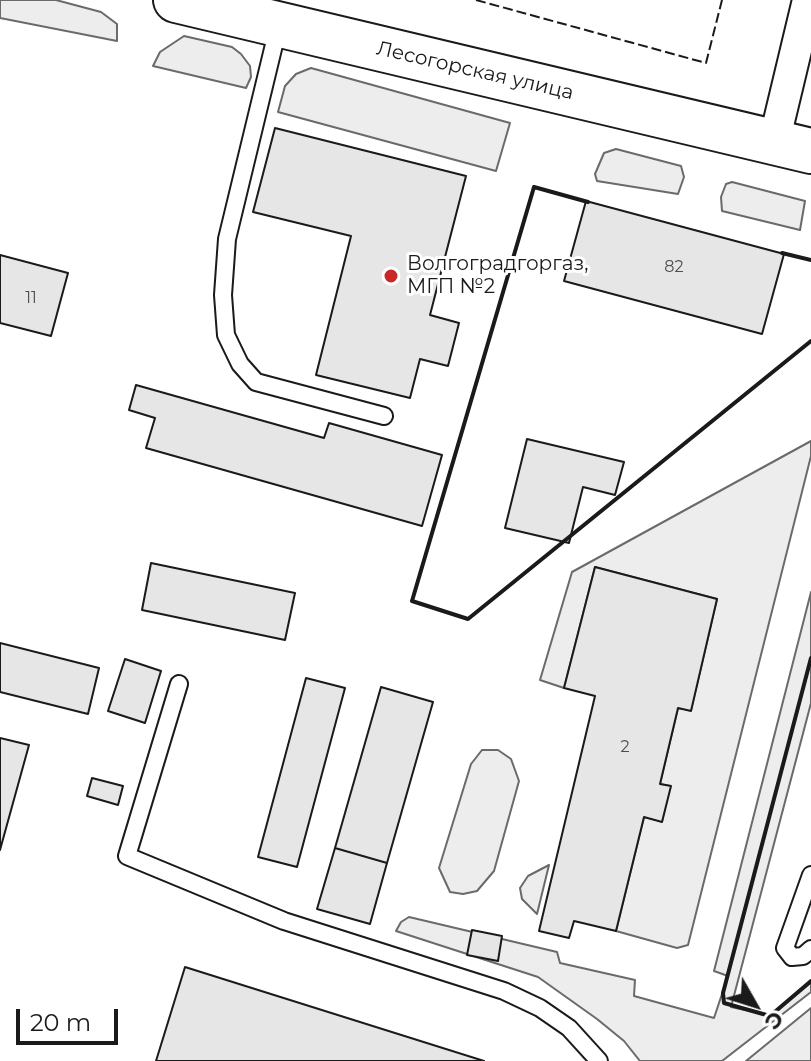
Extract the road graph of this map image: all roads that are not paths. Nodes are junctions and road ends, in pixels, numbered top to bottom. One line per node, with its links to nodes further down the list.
1 (176, 0): 3 (main road, Лесогорская улица)
2 (808, 0): 4 (street)
3 (279, 24): 4 (main road, Лесогорская улица); 5 (lane)
4 (792, 147)
5 (384, 416)
6 (179, 684): 9 (lane)
7 (811, 875): 8 (lane)
8 (811, 949)
9 (599, 1061)

